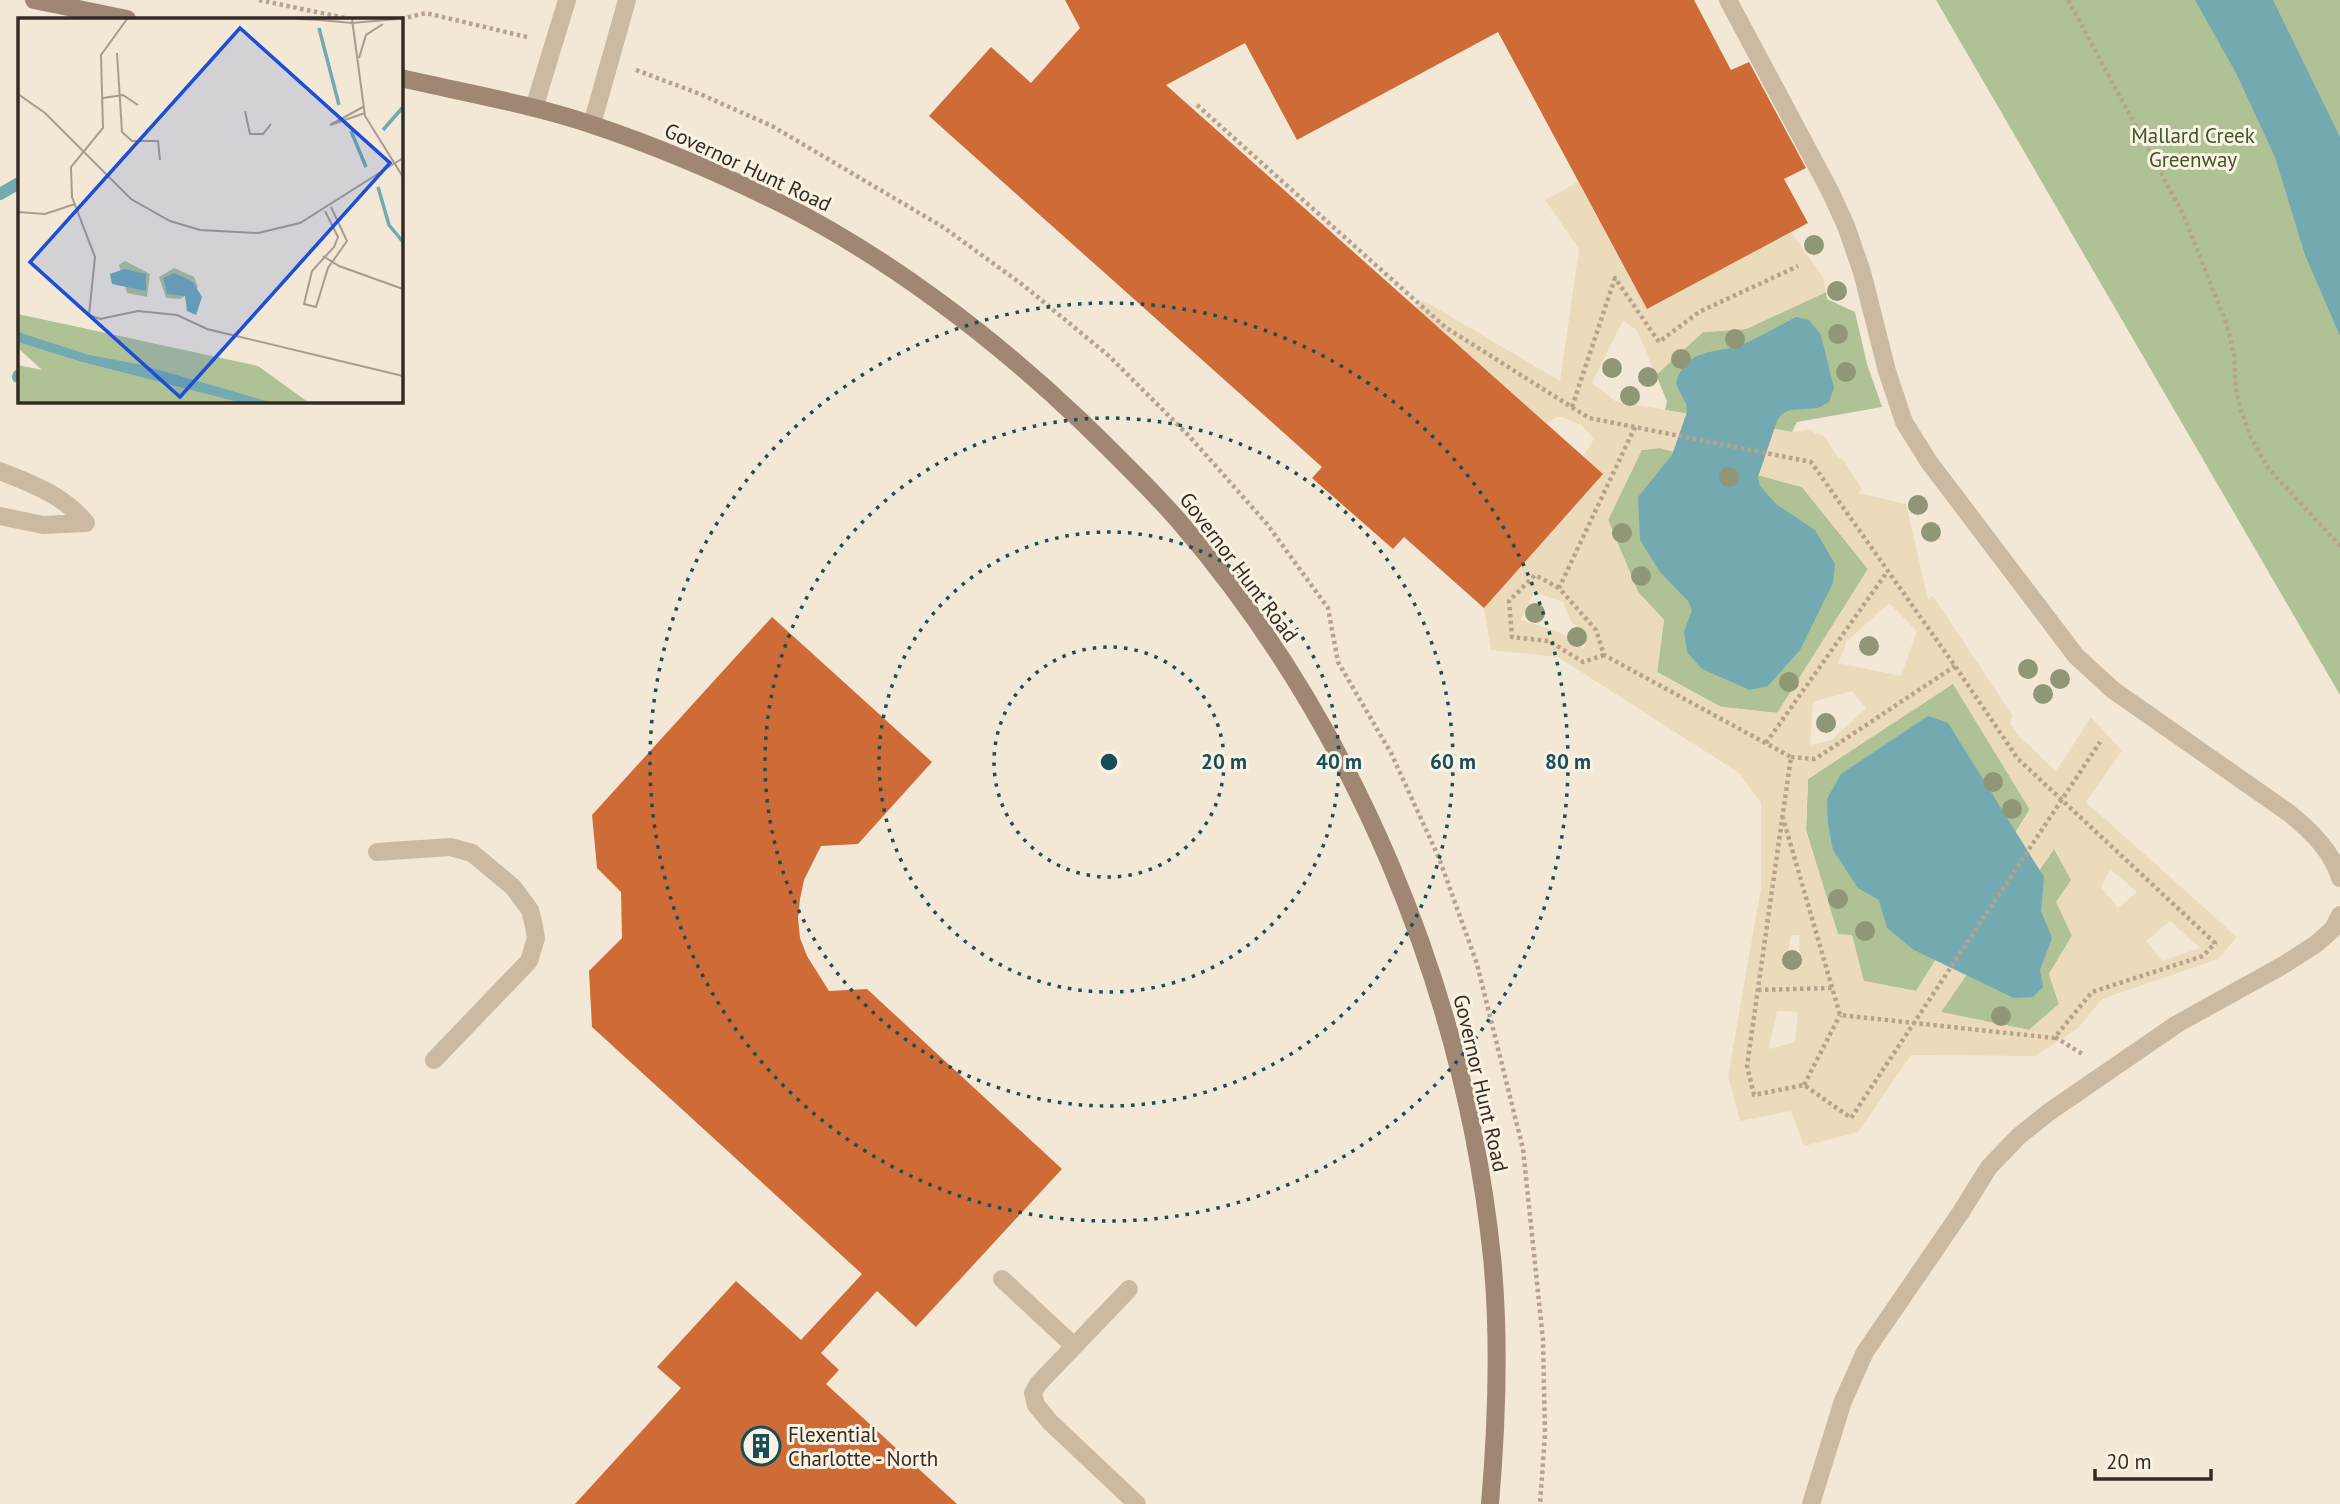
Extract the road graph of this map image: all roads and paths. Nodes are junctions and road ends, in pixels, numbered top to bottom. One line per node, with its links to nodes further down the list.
1 (34, 0): 7 (street)
2 (259, 0): 8 (path)
3 (567, 0): 10 (lane)
4 (627, 0): 11 (lane)
5 (1728, 0): 32 (lane)
6 (2068, 0): 21 (path)
7 (122, 18)
8 (345, 18)
9 (402, 19): 10 (path)
10 (554, 44): 14 (lane)
11 (611, 60): 15 (lane); 45 (path)
12 (402, 78): 14 (street, Governor Hunt Road)
13 (1197, 105): 17 (path)
14 (534, 108): 15 (street, Governor Hunt Road)
15 (592, 124): 44 (street, Governor Hunt Road)
16 (1798, 266): 17 (path)
17 (1572, 407): 18 (path)
18 (1635, 427): 22 (path); 23 (path)
19 (0, 471): 20 (lane)
20 (0, 516)
21 (2340, 546)
22 (1887, 572): 25 (path); 27 (path)
23 (1559, 588): 24 (path); 24 (path)
24 (1604, 656): 27 (path)
25 (1955, 666): 28 (path); 29 (path)
26 (2100, 742): 29 (path)
27 (1766, 743): 28 (path)
28 (1791, 757): 30 (path)
29 (2062, 800): 37 (path); 37 (path)
30 (1783, 818): 34 (path); 35 (path)
31 (377, 852): 38 (lane)
32 (2340, 878)
33 (2340, 915): 46 (lane)
34 (1832, 988): 35 (path); 36 (path)
35 (1758, 990): 39 (path)
36 (1840, 1016): 37 (path); 39 (path)
37 (1914, 1023): 39 (path)
38 (434, 1059)
39 (1804, 1085)
40 (1002, 1279): 42 (lane)
41 (1129, 1289): 42 (lane)
42 (1074, 1346): 43 (lane)
43 (1137, 1504)
44 (1490, 1504)
45 (1539, 1504)
46 (1811, 1504)

